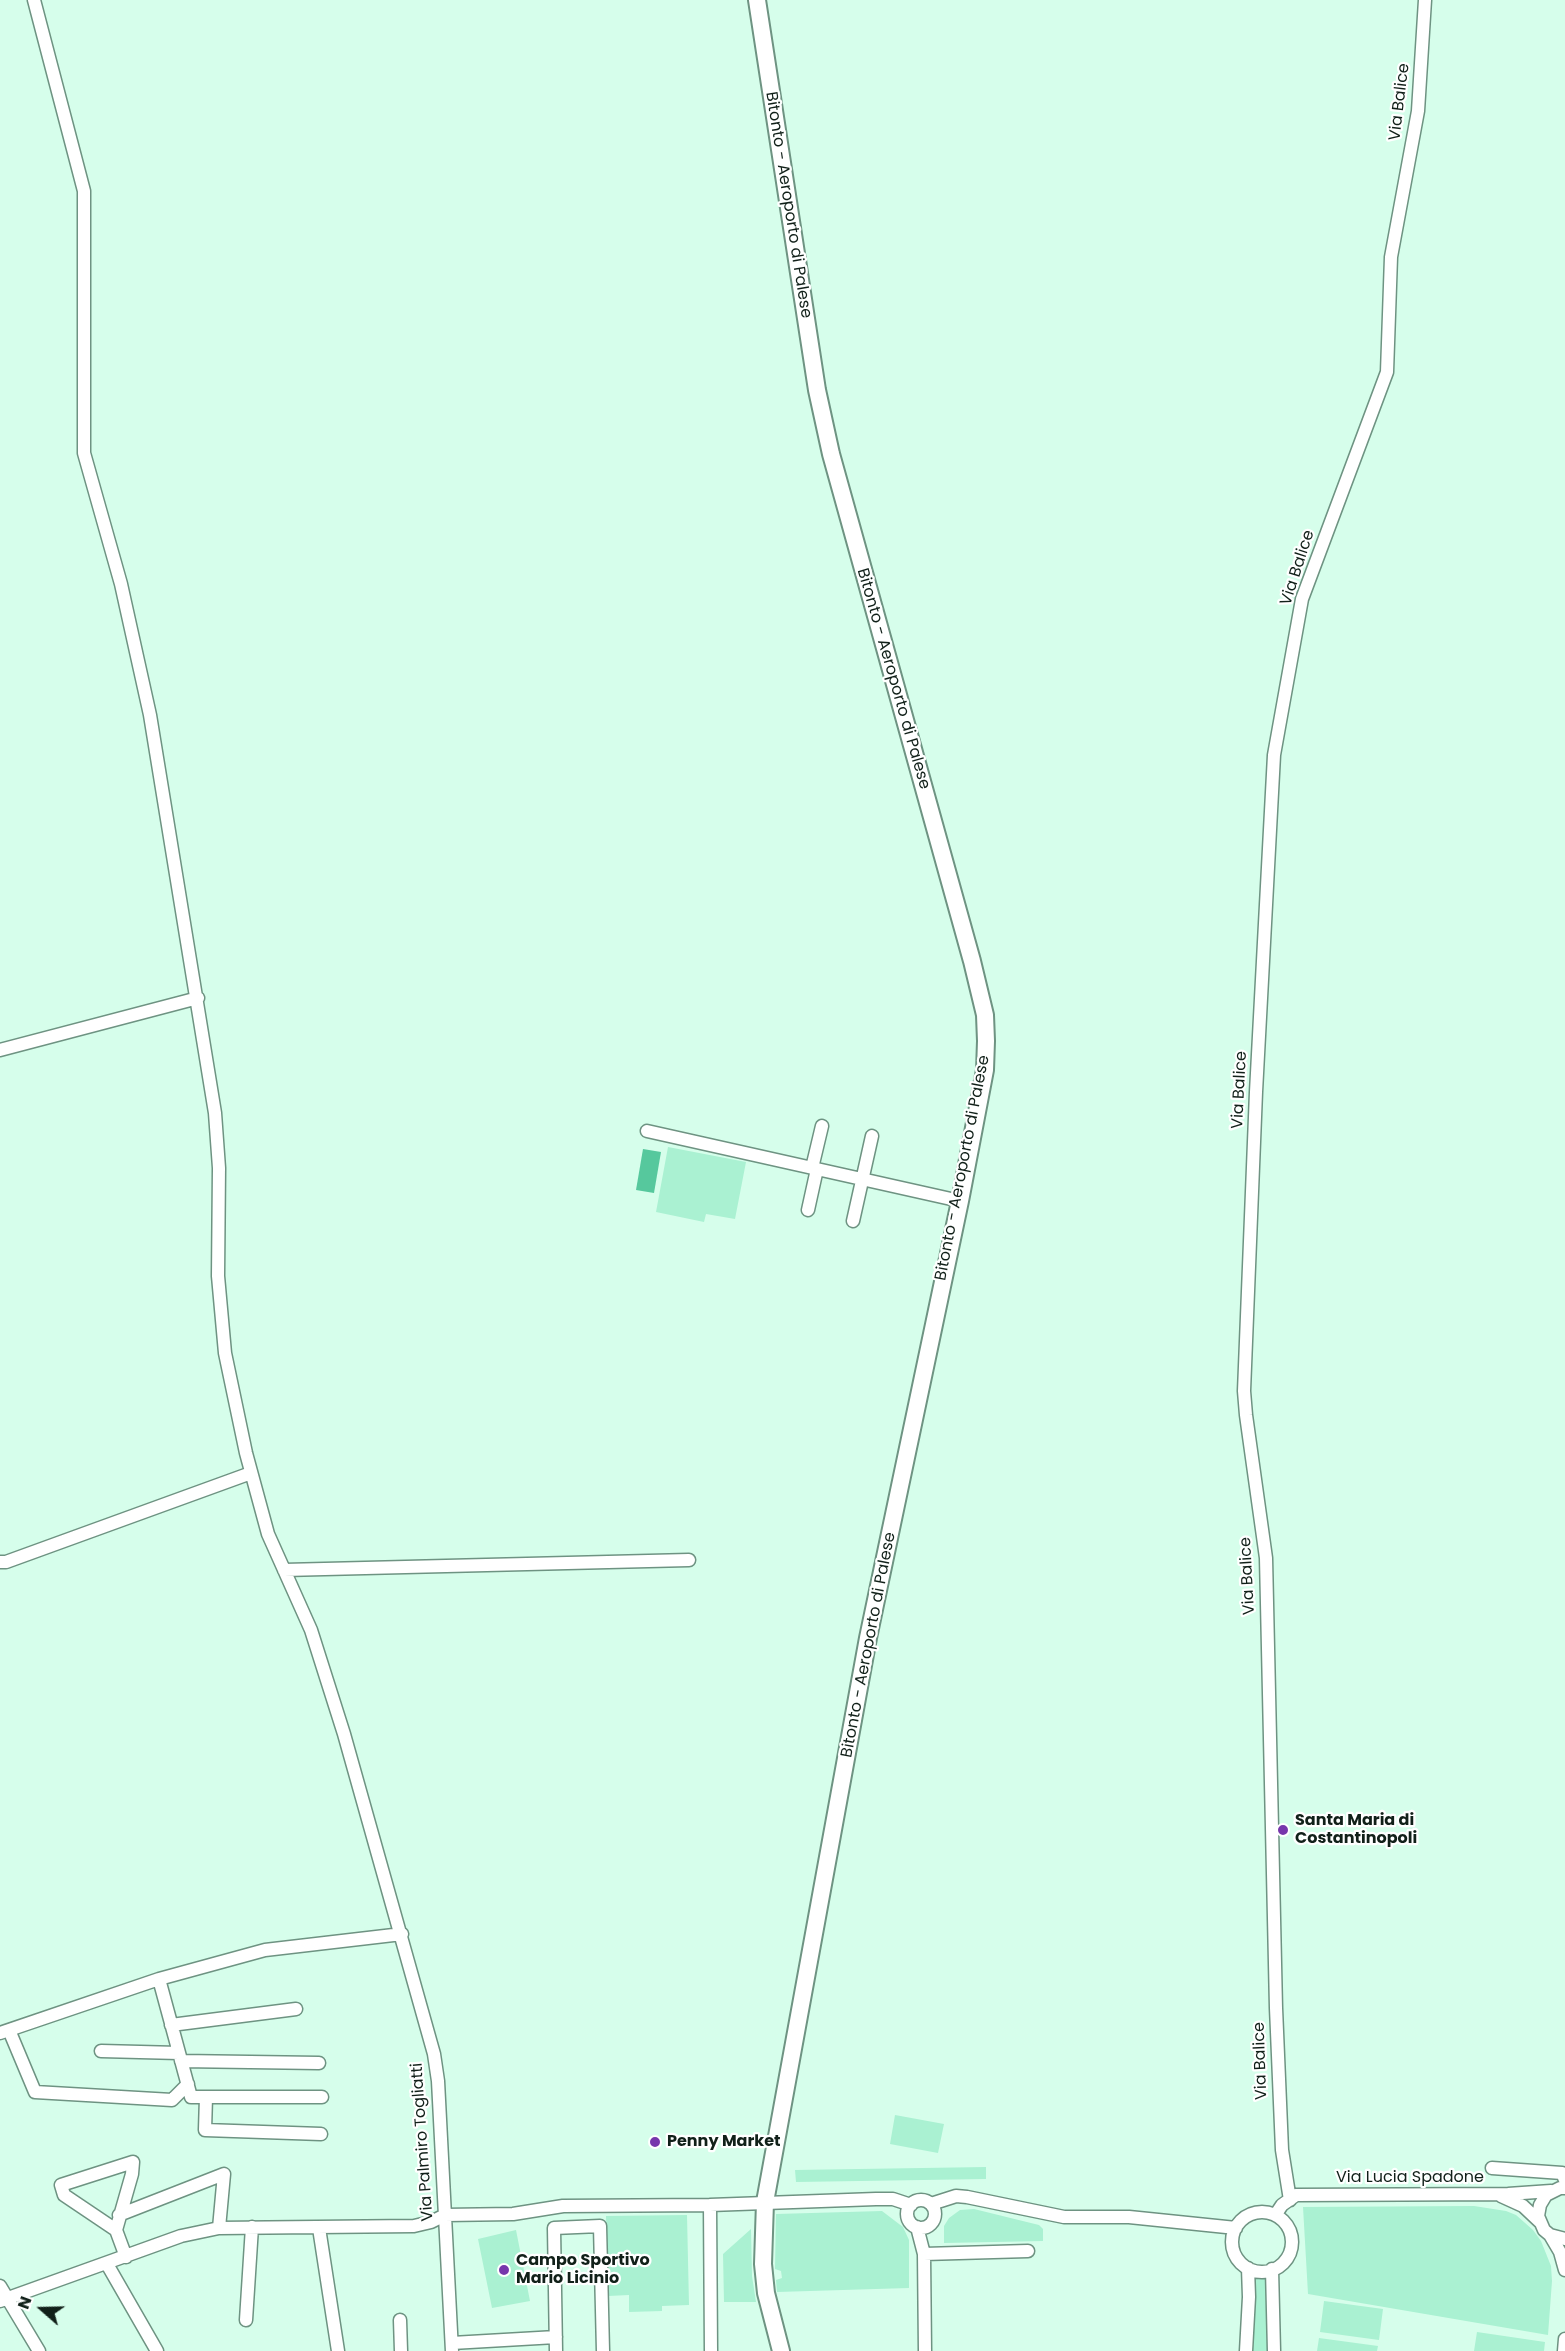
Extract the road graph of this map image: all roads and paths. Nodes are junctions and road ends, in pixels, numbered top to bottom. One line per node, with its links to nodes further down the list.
1 (34, 0): 4 (street, Via Palmiro Togliatti)
2 (757, 0): 11 (main road, Bitonto - Aeroporto di Palese)
3 (1425, 0): 37 (street, Via Balice)
4 (198, 998): 5 (street); 14 (street, Via Palmiro Togliatti)
5 (0, 1050)
6 (822, 1126): 9 (street)
7 (647, 1131): 9 (street)
8 (872, 1137): 10 (street)
9 (815, 1169): 10 (street); 12 (street)
10 (862, 1179): 11 (street); 13 (street)
11 (960, 1201): 38 (main road, Bitonto - Aeroporto di Palese)
12 (808, 1210)
13 (853, 1221)
14 (251, 1473): 16 (street); 17 (street, Via Palmiro Togliatti)
15 (689, 1560): 17 (street)
16 (0, 1562)
17 (284, 1570): 18 (street, Via Palmiro Togliatti)
18 (402, 1934): 19 (street); 43 (street, Via Palmiro Togliatti)
19 (159, 1979): 21 (street); 22 (street)
20 (296, 2009): 21 (street)
21 (171, 2025): 24 (street)
22 (5, 2031): 26 (street)
23 (101, 2051): 24 (street)
24 (180, 2057): 25 (street); 26 (street)
25 (319, 2063)
26 (188, 2084): 27 (street)
27 (206, 2097): 28 (street); 29 (street)
28 (322, 2097)
29 (321, 2134)
30 (1492, 2169): 31 (street)
31 (1565, 2180)
32 (1565, 2188): 33 (street, Via Lucia Spadone)
33 (1551, 2191): 34 (street, Via Lucia Spadone); 46 (street)
34 (1494, 2194): 37 (street, Via Lucia Spadone); 46 (street)
35 (956, 2196): 39 (street); 45 (street); 51 (street)
36 (876, 2199): 38 (street); 41 (street); 47 (street)
37 (1290, 2200): 42 (street)
38 (765, 2202): 40 (street); 76 (main road, Bitonto - Aeroporto di Palese)
39 (931, 2204): 41 (street); 45 (street)
40 (710, 2205): 43 (street); 75 (street)
41 (911, 2205): 47 (street)
42 (1276, 2214)
43 (445, 2215): 50 (street); 68 (street, Via Palmiro Togliatti)
44 (119, 2216): 49 (street); 52 (street); 52 (street)
45 (933, 2221): 47 (street); 56 (street)
46 (1540, 2222): 53 (street)
47 (912, 2223): 56 (street)
48 (252, 2227): 49 (street); 50 (street); 64 (street)
49 (219, 2228): 57 (street)
50 (319, 2228): 71 (street)
51 (1236, 2228): 59 (street); 60 (street)
52 (116, 2230): 57 (street)
53 (1550, 2235): 54 (street); 61 (street)
54 (1565, 2239)
55 (1028, 2251): 56 (street)
56 (924, 2253): 77 (street)
57 (126, 2257): 58 (street)
58 (107, 2264): 63 (street); 70 (street)
59 (1248, 2268): 60 (street); 78 (street)
60 (1272, 2270): 79 (street)
61 (1565, 2270)
62 (0, 2286): 63 (street)
63 (4, 2300): 69 (street)
64 (246, 2320)
65 (400, 2320): 72 (street)
66 (556, 2337): 68 (street); 73 (street); 74 (street)
67 (1565, 2340): 80 (street)
68 (452, 2347)
69 (39, 2351)
70 (157, 2351)
71 (338, 2351)
72 (401, 2351)
73 (556, 2351)
74 (603, 2351)
75 (711, 2351)
76 (781, 2351)
77 (926, 2351)
78 (1246, 2351)
79 (1275, 2351)
80 (1564, 2351)

